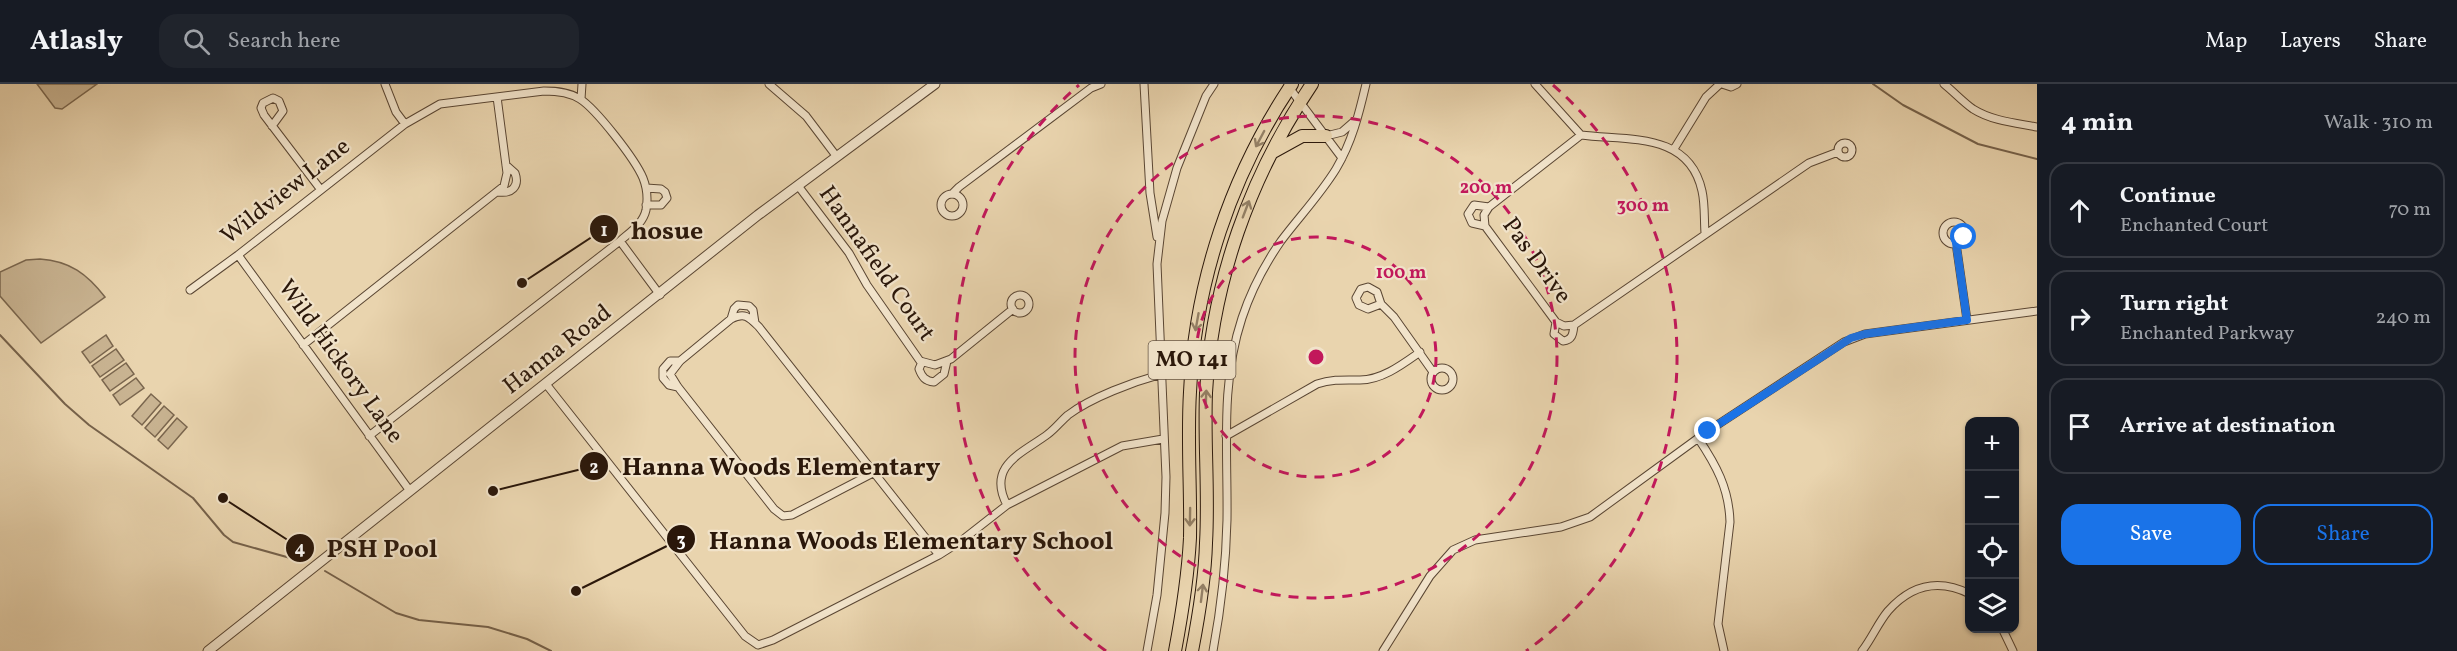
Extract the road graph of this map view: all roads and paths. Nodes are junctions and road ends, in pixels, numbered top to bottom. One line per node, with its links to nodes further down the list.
1 (385, 84): 21 (street)
2 (565, 84): 16 (street)
3 (582, 84): 18 (street)
4 (769, 84): 29 (street)
5 (935, 84): 29 (street, Hanna Road)
6 (1101, 84): 36 (street)
7 (1144, 84): 43 (street)
8 (1215, 84): 43 (street)
9 (1312, 84): 19 (highway, MO 141)
10 (1366, 84): 20 (street)
11 (1535, 84): 24 (street)
12 (1721, 84): 13 (street); 26 (street)
13 (1737, 84)
14 (1944, 84): 23 (street)
15 (1289, 85): 19 (street); 74 (highway, MO 141, one-way to 74)
16 (561, 92): 17 (street, Wildview Lane); 18 (street)
17 (497, 97): 21 (street, Wildview Lane); 31 (street)
18 (581, 99): 33 (street)
19 (1300, 102): 25 (street); 27 (highway, MO 141)
20 (1358, 119): 25 (street); 30 (street)
21 (405, 124): 34 (street, Wildview Lane)
22 (272, 126): 34 (street)
23 (2037, 128)
24 (1581, 135): 26 (street); 38 (street)
25 (1326, 136): 27 (highway); 30 (street)
26 (1674, 149): 40 (street)
27 (1272, 152): 75 (highway, MO 141, one-way to 27)
28 (1838, 152): 40 (street)
29 (837, 157): 32 (street, Hanna Road)
30 (1342, 158): 63 (street)
31 (506, 165): 35 (street); 35 (street)
32 (799, 187): 46 (street, Hanna Road); 57 (street, Hannafield Court)
33 (646, 188): 37 (street); 37 (street)
34 (321, 190): 44 (street, Wildview Lane)
35 (498, 192): 53 (street)
36 (952, 194)
37 (646, 205): 41 (street)
38 (1489, 207): 39 (street, Pas Drive); 39 (street)
39 (1485, 226): 51 (street, Pas Drive)
40 (1705, 233): 52 (street)
41 (620, 241): 46 (street); 62 (street)
42 (1956, 243): 50 (street)
43 (1159, 245): 59 (street)
44 (238, 255): 45 (street, Wildview Lane); 53 (street, Wild Hickory Lane)
45 (190, 290)
46 (660, 295): 60 (street, Hanna Road)
47 (1381, 304): 54 (street)
48 (1013, 309): 56 (street, Hannafield Court)
49 (2037, 311): 50 (street)
50 (1967, 320): 64 (street)
51 (1556, 322): 52 (street, Pas Drive); 52 (street)
52 (1574, 325)
53 (303, 345): 62 (street, Wild Hickory Lane)
54 (1420, 352): 58 (street); 63 (street)
55 (680, 361): 61 (street); 61 (street); 66 (street)
56 (948, 361): 57 (street, Hannafield Court); 57 (street, Hannafield Court)
57 (922, 362)
58 (1433, 372)
59 (1162, 374): 65 (street); 68 (street)
60 (546, 384): 67 (street, Hanna Road); 69 (street)
61 (678, 387): 66 (street)
62 (369, 436): 67 (street, Wild Hickory Lane)
63 (1226, 436): 76 (street)
64 (1698, 438): 77 (street); 78 (street)
65 (1163, 439): 68 (street); 73 (street)
66 (875, 472): 69 (street)
67 (410, 491): 72 (street, Hanna Road)
68 (1007, 505): 69 (street)
69 (939, 555)
70 (1965, 592): 79 (street)
71 (2004, 633): 80 (street)
72 (208, 651)
73 (1147, 651)
74 (1175, 651)
75 (1192, 651)
76 (1213, 651)
77 (1383, 651)
78 (1724, 651)
79 (1862, 651)
80 (2013, 651)

